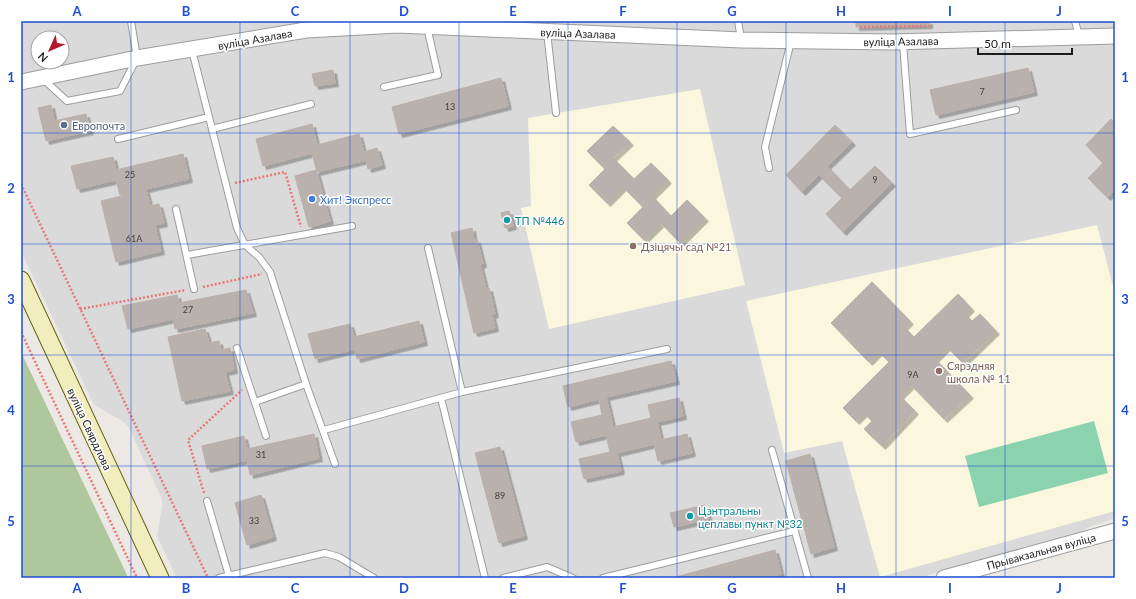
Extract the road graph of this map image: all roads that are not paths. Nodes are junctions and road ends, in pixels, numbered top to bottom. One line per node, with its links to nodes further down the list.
1 (131, 21): 13 (lane)
2 (738, 21): 9 (lane)
3 (398, 23): 4 (street, вуліца Азалава); 5 (street, вуліца Азалава)
4 (305, 26): 12 (street, вуліца Азалава)
5 (426, 26): 7 (street, вуліца Азалава); 16 (lane)
6 (1077, 28): 8 (street, вуліца Азалава); 11 (street, вуліца Азалава)
7 (546, 32): 9 (street, вуліца Азалава); 19 (lane)
8 (1115, 36)
9 (742, 40): 10 (street, вуліца Азалава)
10 (791, 41): 11 (street, вуліца Азалава); 23 (lane)
11 (903, 41): 18 (lane)
12 (192, 50): 13 (street, вуліца Азалава); 20 (lane)
13 (137, 58): 14 (street, вуліца Азалава); 14 (lane)
14 (42, 77): 15 (street, вуліца Азалава)
15 (21, 82)
16 (384, 87)
17 (311, 104): 21 (lane)
18 (1016, 110)
19 (556, 113)
20 (209, 117): 21 (lane); 22 (lane)
21 (212, 129): 26 (lane)
22 (118, 139)
23 (769, 168)
24 (176, 209): 28 (lane)
25 (352, 226): 26 (lane)
26 (245, 245): 28 (lane); 33 (lane)
27 (428, 248): 34 (lane)
28 (186, 255): 30 (lane)
29 (21, 280): 46 (main road, вуліца Свярдлова)
30 (194, 289)
31 (237, 348): 36 (lane)
32 (667, 349): 34 (lane)
33 (306, 384): 36 (lane); 37 (lane)
34 (462, 392): 35 (lane)
35 (441, 398): 37 (lane); 49 (lane)
36 (255, 402): 38 (lane)
37 (324, 430): 40 (lane)
38 (266, 436)
39 (772, 450): 42 (lane)
40 (335, 464)
41 (206, 501): 44 (lane)
42 (794, 531): 52 (lane); 53 (lane)
43 (1115, 531): 54 (street, Прывакзальная вуліца)
44 (229, 576): 45 (lane); 47 (lane)
45 (239, 576): 48 (lane)
46 (160, 578)
47 (219, 578)
48 (374, 578)
49 (485, 578)
50 (503, 578): 51 (lane)
51 (573, 578)
52 (603, 578)
53 (808, 578)
54 (944, 578)

